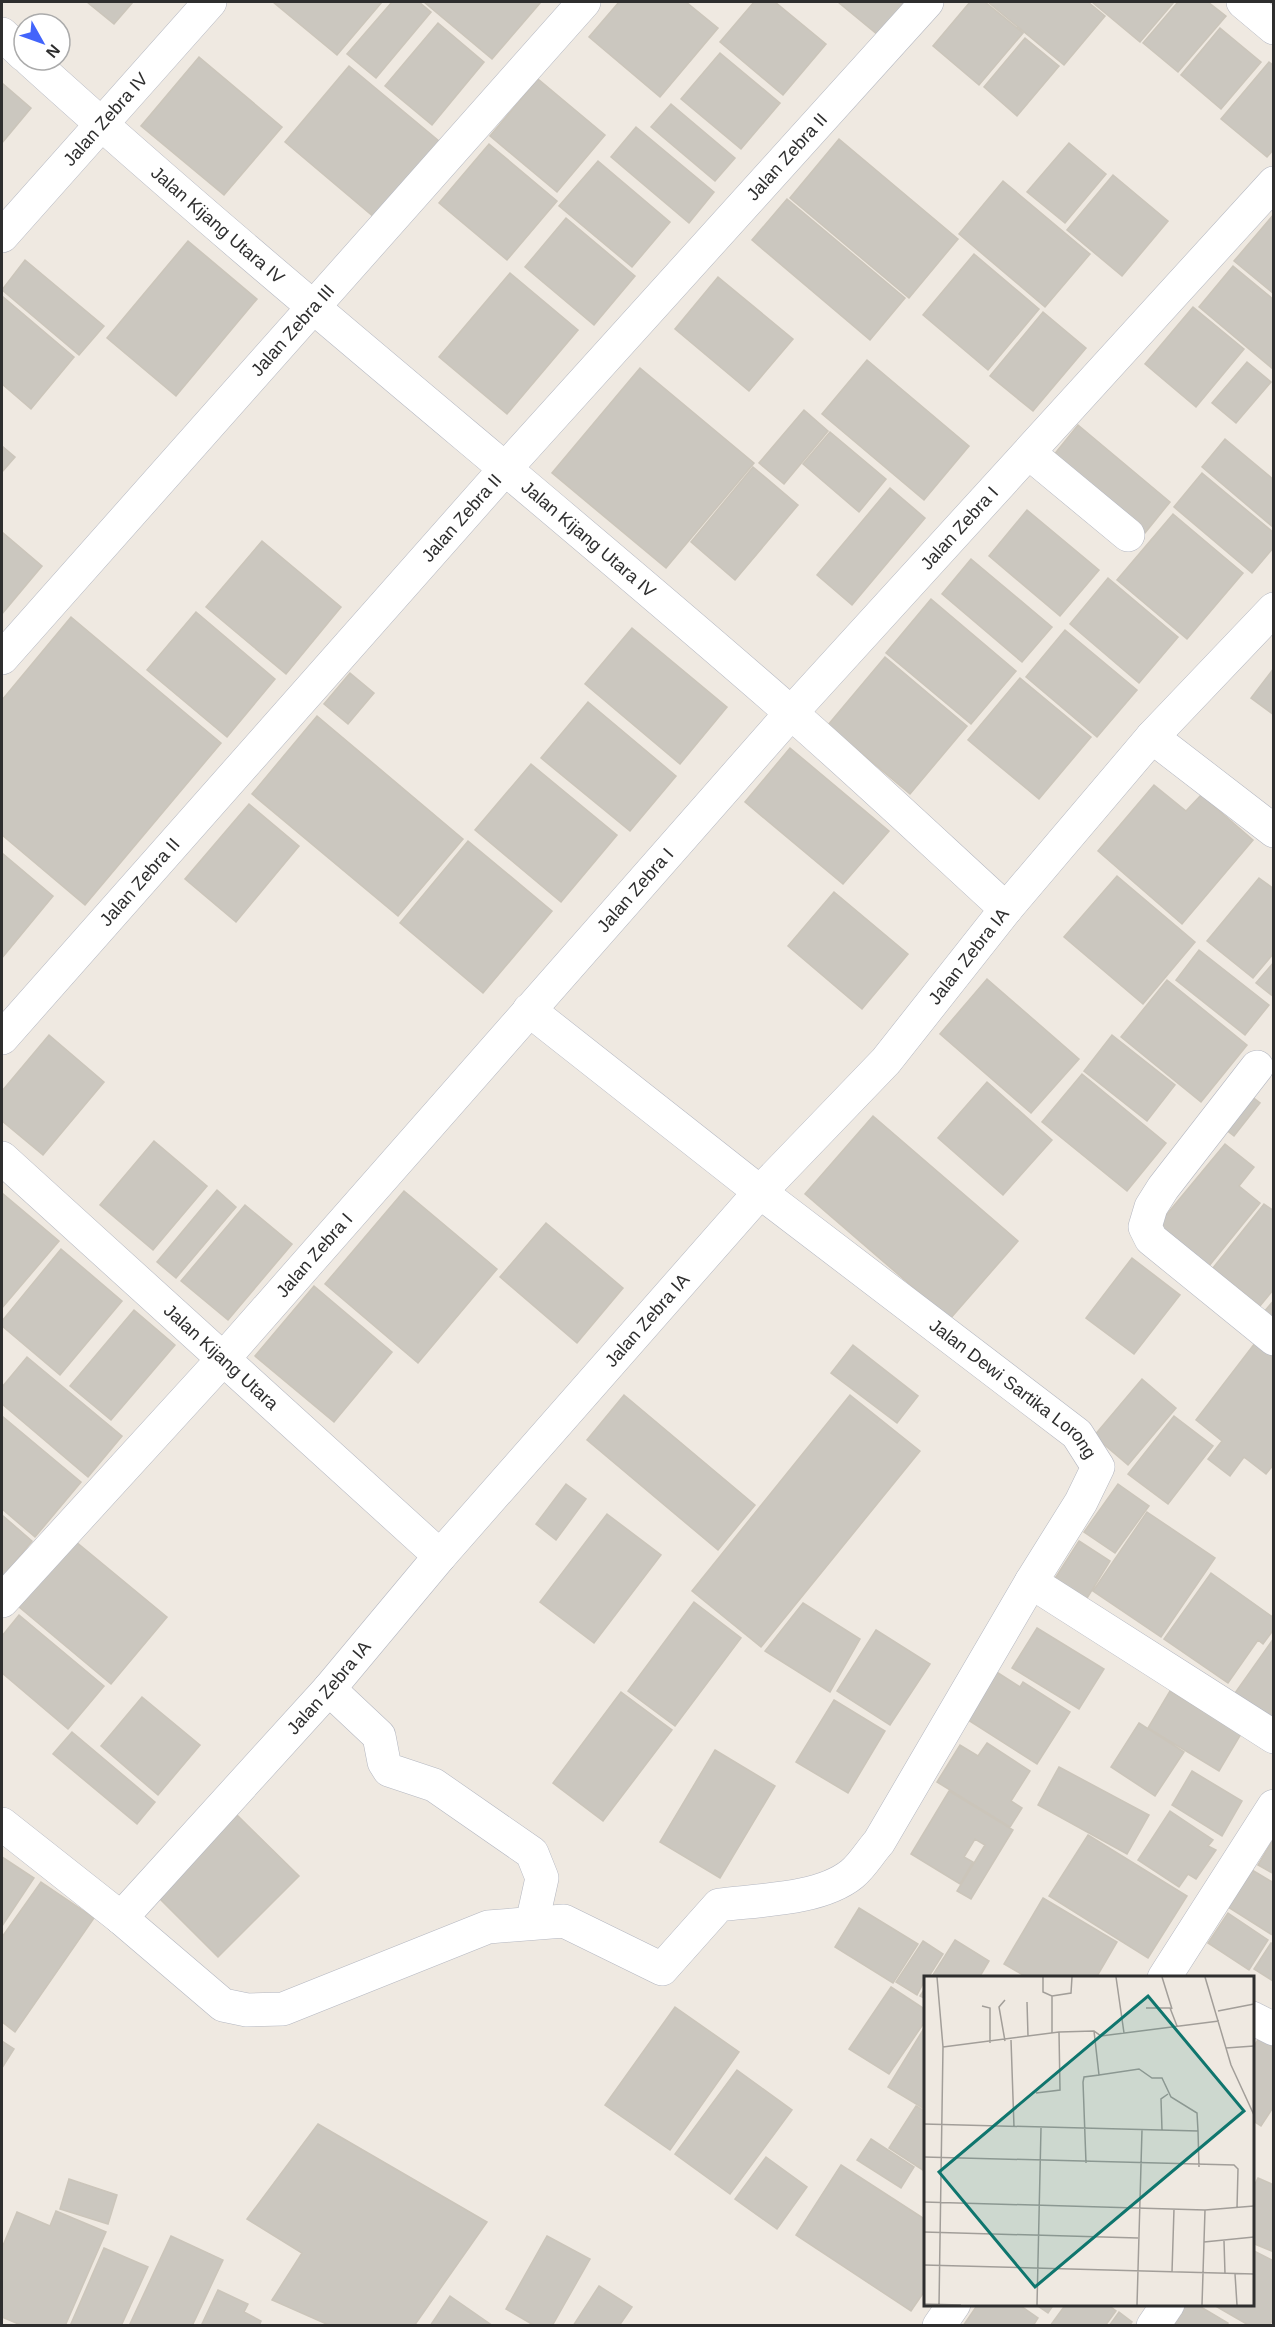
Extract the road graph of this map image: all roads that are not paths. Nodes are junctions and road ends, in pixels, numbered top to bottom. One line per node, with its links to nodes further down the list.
1 (210, 2): 7 (street, Jalan Zebra IV)
2 (584, 2): 10 (street, Jalan Zebra III)
3 (927, 2): 12 (street, Jalan Zebra II)
4 (1243, 2): 5 (street)
5 (1274, 28)
6 (43, 72): 7 (street, Jalan Kijang Utara IV)
7 (101, 125): 9 (street, Jalan Zebra IV); 10 (street, Jalan Kijang Utara IV)
8 (1274, 183): 11 (street, Jalan Zebra I)
9 (2, 236)
10 (313, 308): 12 (street, Jalan Kijang Utara IV); 15 (street, Jalan Zebra III)
11 (1029, 453): 13 (street); 16 (street, Jalan Zebra I)
12 (505, 469): 16 (street, Jalan Kijang Utara IV); 21 (street, Jalan Zebra II)
13 (1128, 535)
14 (1274, 609): 17 (street, Jalan Zebra IA)
15 (2, 658)
16 (791, 713): 19 (street, Jalan Kijang Utara IV); 20 (street, Jalan Zebra I)
17 (1152, 737): 18 (street); 19 (street, Jalan Zebra IA)
18 (1274, 831)
19 (1006, 909): 24 (street, Jalan Zebra IA)
20 (529, 1010): 24 (street); 26 (street, Jalan Zebra I)
21 (2, 1038)
22 (1257, 1067): 25 (street)
23 (2, 1158): 26 (street, Jalan Kijang Utara)
24 (760, 1192): 27 (street, Jalan Zebra IA); 28 (street, Jalan Dewi Sartika Lorong)
25 (1274, 1339)
26 (224, 1358): 27 (street, Jalan Kijang Utara); 29 (street, Jalan Zebra I)
27 (440, 1556): 30 (street, Jalan Zebra IA)
28 (1031, 1582): 31 (street); 35 (street)
29 (2, 1600)
30 (329, 1689): 34 (street, Jalan Zebra IA); 35 (street)
31 (1274, 1737)
32 (1274, 1806): 36 (street)
33 (2, 1824): 34 (street)
34 (121, 1918): 35 (street)
35 (532, 1923)
36 (1170, 1976)
37 (1254, 2019): 38 (street)
38 (1274, 2029)
39 (953, 2306): 41 (street)
40 (1167, 2306): 42 (street)
41 (939, 2325)
42 (1153, 2325)

